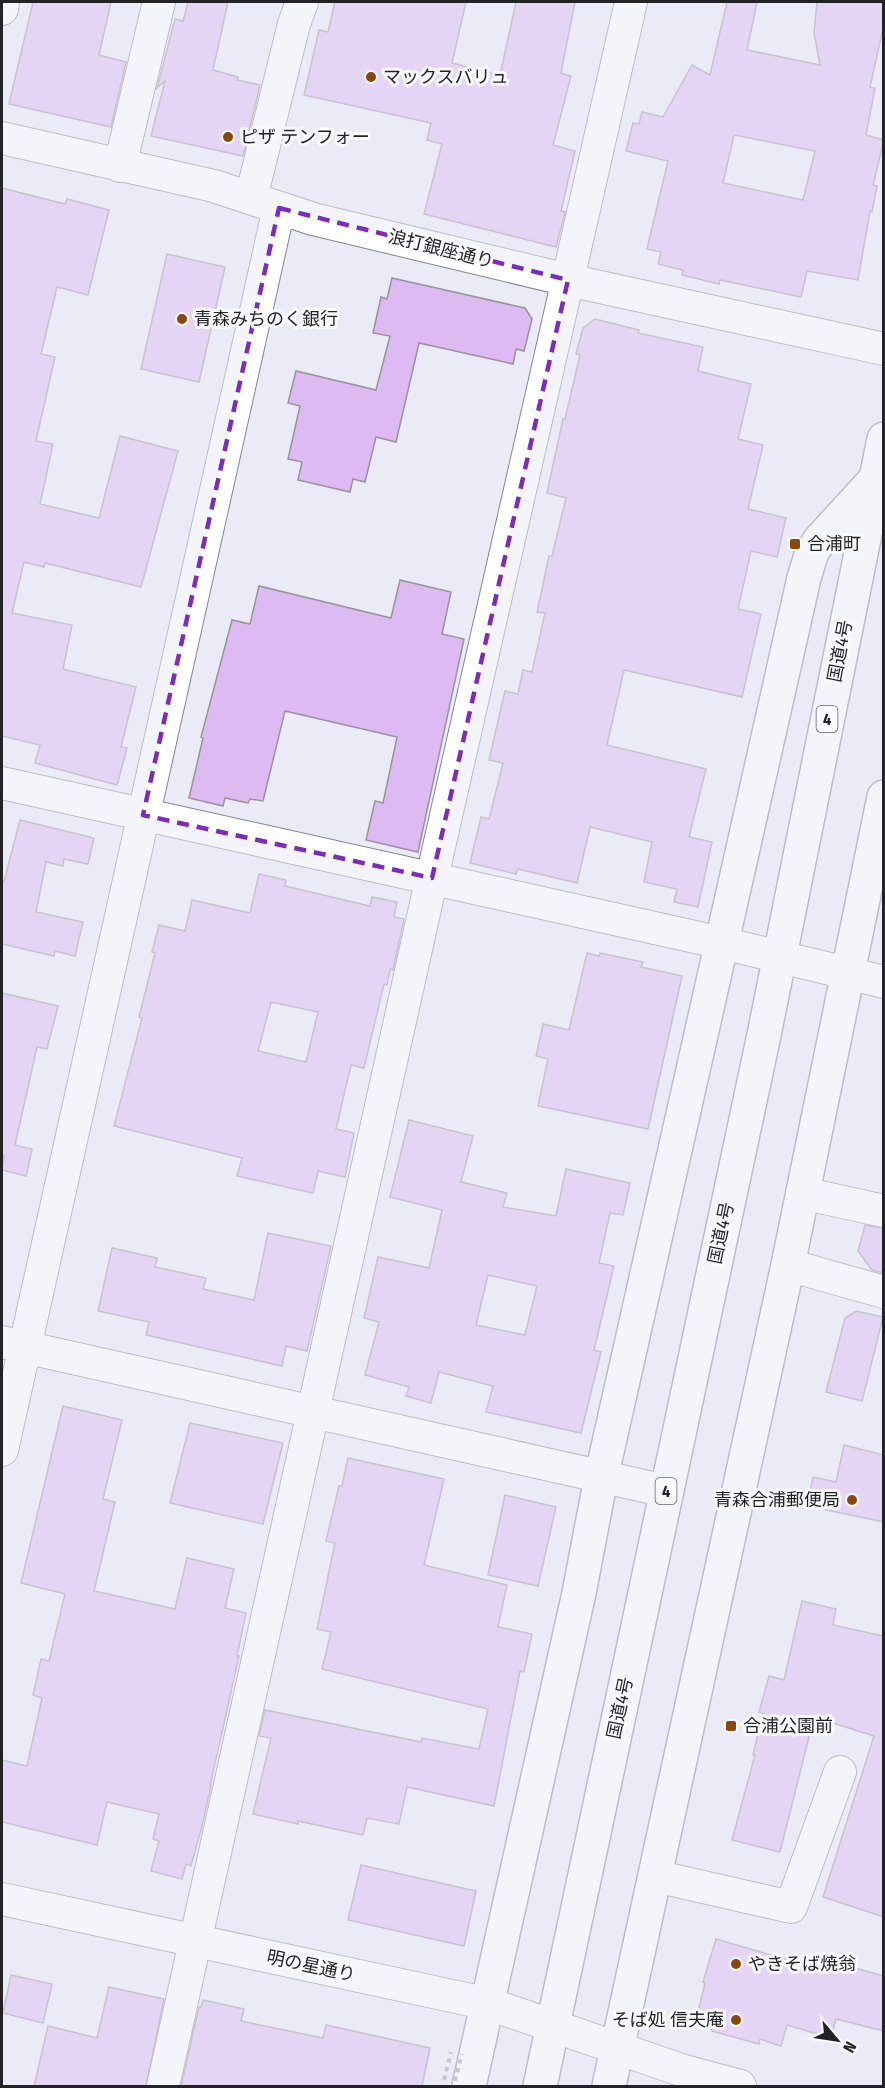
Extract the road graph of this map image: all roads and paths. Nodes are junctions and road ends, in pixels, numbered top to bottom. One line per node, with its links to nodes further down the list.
1 (3, 2): 5 (street)
2 (159, 2): 7 (street)
3 (302, 2): 8 (street)
4 (631, 2): 9 (street)
5 (2, 9)
6 (2, 138): 7 (street, 浪打銀座通り)
7 (120, 166): 8 (street, 浪打銀座通り)
8 (265, 203): 9 (street, 浪打銀座通り); 15 (street)
9 (567, 280): 10 (street, 浪打銀座通り); 16 (street)
10 (884, 349)
11 (884, 439): 12 (highway, 国道4号 / 4)
12 (874, 481): 17 (highway); 18 (highway, 国道4号 / 4)
13 (2, 783): 15 (street)
14 (884, 796): 19 (highway)
15 (143, 815): 16 (street); 25 (street)
16 (432, 878): 17 (street); 26 (street)
17 (722, 943): 18 (street); 28 (highway)
18 (779, 956): 19 (street); 29 (highway, 国道4号 / 4)
19 (846, 973): 20 (street); 21 (highway)
20 (884, 982)
21 (802, 1193): 22 (street); 23 (highway)
22 (884, 1211)
23 (788, 1265): 24 (street); 31 (highway)
24 (884, 1292)
25 (13, 1344): 26 (street); 27 (street)
26 (314, 1413): 28 (street); 33 (street)
27 (2, 1450)
28 (601, 1478): 29 (street); 34 (highway)
29 (666, 1491): 35 (highway, 国道4号 / 4)
30 (840, 1773): 31 (street)
31 (655, 1876): 36 (highway)
32 (2, 1899): 33 (street, 明の星通り)
33 (196, 1942): 34 (street, 明の星通り); 40 (street)
34 (489, 2004): 35 (street, 明の星通り); 39 (highway)
35 (554, 2025): 36 (street, 明の星通り); 41 (highway, 4)
36 (617, 2048): 42 (highway); 43 (street, 明の星通り)
37 (451, 2052): 39 (path, bridge)
38 (462, 2054): 39 (path, bridge)
39 (456, 2083)
40 (164, 2086)
41 (540, 2086)
42 (609, 2086)
43 (740, 2086)

